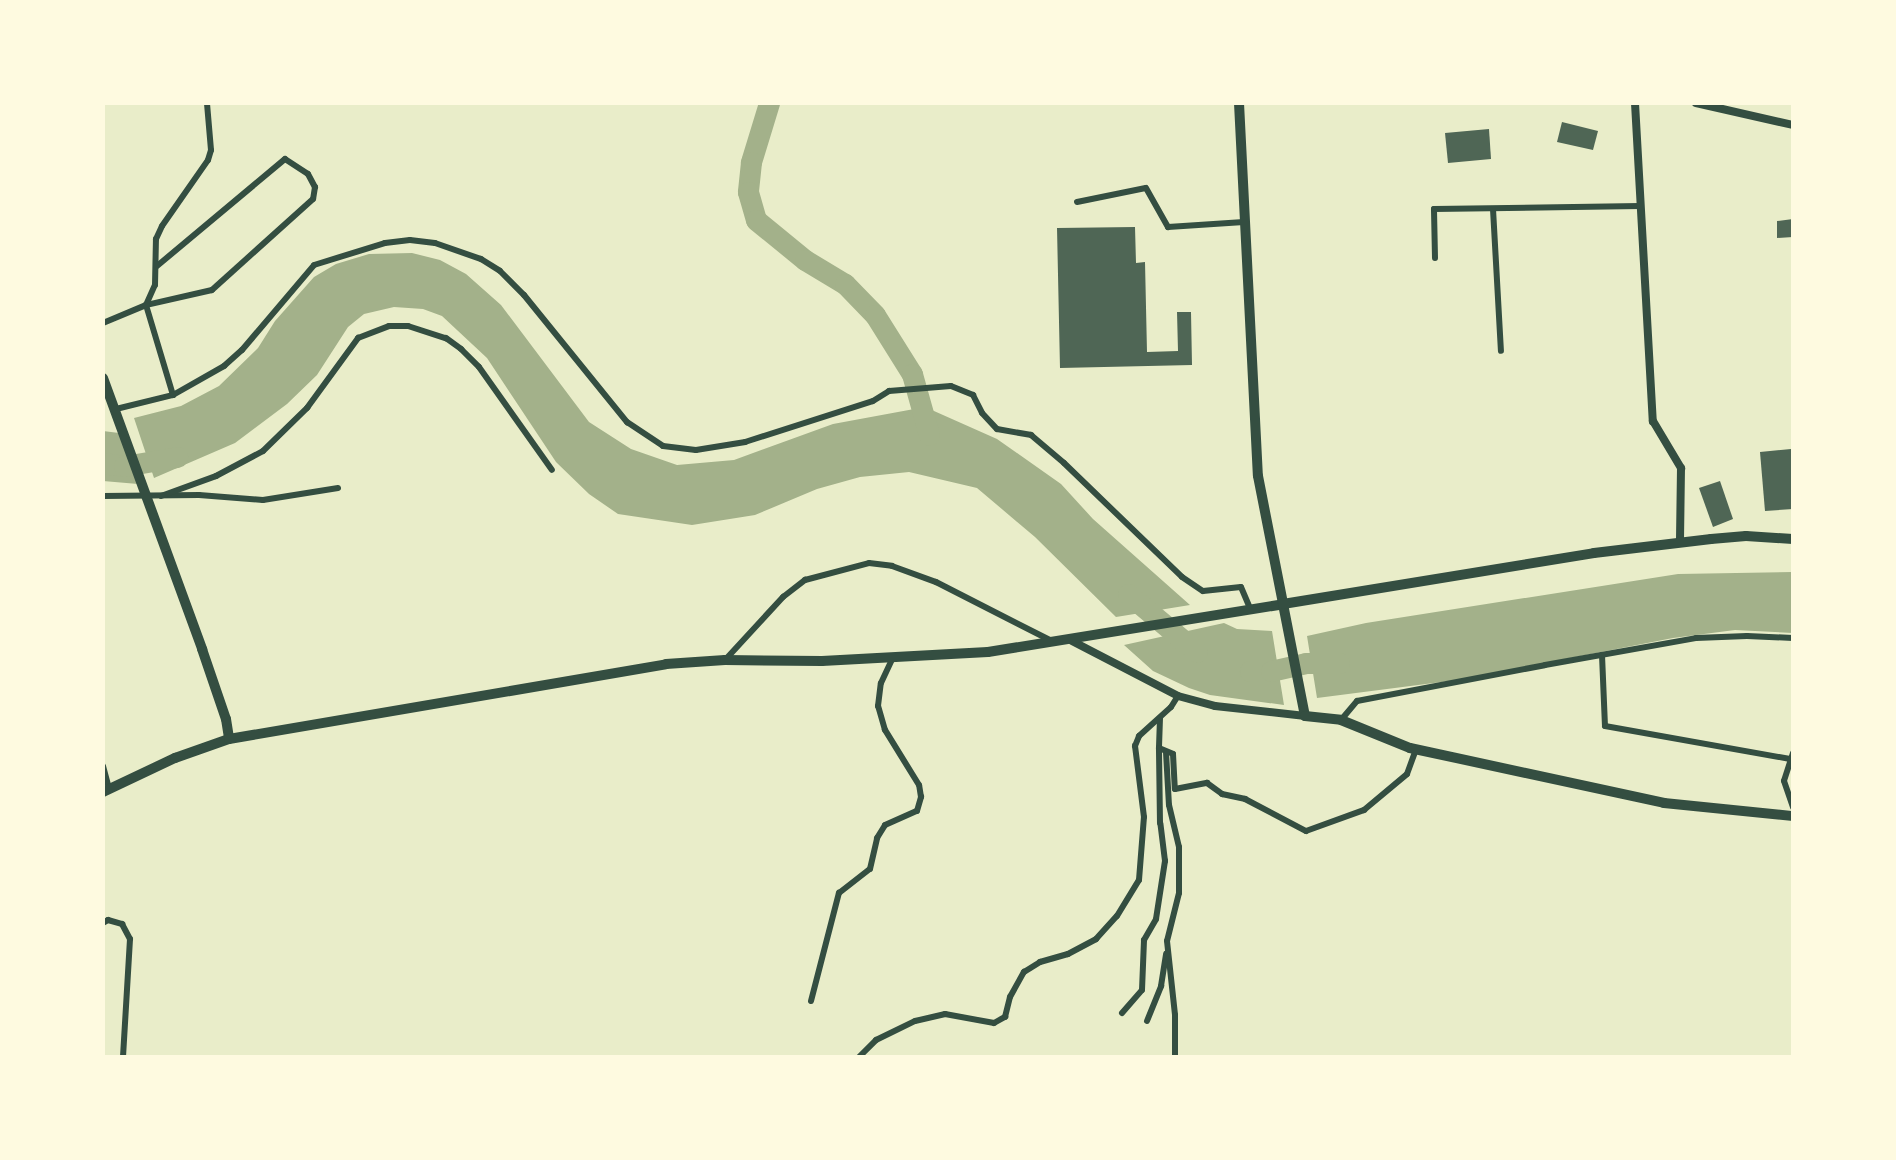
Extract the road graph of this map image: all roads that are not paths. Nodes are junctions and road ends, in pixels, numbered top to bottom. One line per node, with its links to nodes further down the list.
1 (207, 103): 11 (street)
2 (1239, 103): 9 (main road)
3 (1635, 103): 7 (street)
4 (1696, 103): 5 (street)
5 (1793, 125)
6 (1077, 202): 9 (street)
7 (1640, 206): 8 (street); 24 (street)
8 (1493, 209): 10 (street); 14 (street)
9 (1244, 222): 25 (main road)
10 (1435, 258)
11 (157, 267): 12 (street); 12 (street)
12 (146, 305): 13 (street); 16 (street)
13 (103, 323)
14 (1501, 351)
15 (105, 385): 17 (main road)
16 (173, 396): 17 (street); 26 (street)
17 (116, 410): 21 (main road)
18 (552, 470): 22 (street)
19 (338, 488): 22 (street)
20 (103, 496): 21 (street)
21 (148, 496): 22 (street); 37 (main road)
22 (161, 496)
23 (1793, 539): 24 (main road)
24 (1680, 542): 25 (main road)
25 (1283, 604): 26 (main road); 34 (main road)
26 (1251, 610): 28 (main road)
27 (1793, 638): 30 (street)
28 (1072, 641): 29 (main road); 33 (street)
29 (1057, 643): 31 (main road); 32 (street)
30 (1602, 655): 36 (street); 40 (street)
31 (893, 657): 32 (main road); 47 (street)
32 (725, 660): 37 (main road)
33 (1178, 696): 34 (street); 35 (street)
34 (1304, 711): 36 (main road)
35 (1160, 718): 39 (street); 51 (street)
36 (1340, 720): 38 (main road)
37 (229, 739): 42 (main road)
38 (1416, 749): 39 (street); 44 (main road)
39 (1163, 750): 46 (street); 48 (street)
40 (1791, 756): 43 (street)
41 (103, 766): 42 (street)
42 (106, 790)
43 (1793, 807)
44 (1793, 816)
45 (103, 923): 50 (street)
46 (1167, 941): 49 (street); 52 (street)
47 (811, 1001)
48 (1122, 1013)
49 (1147, 1021)
50 (123, 1057)
51 (859, 1057)
52 (1172, 1057)

